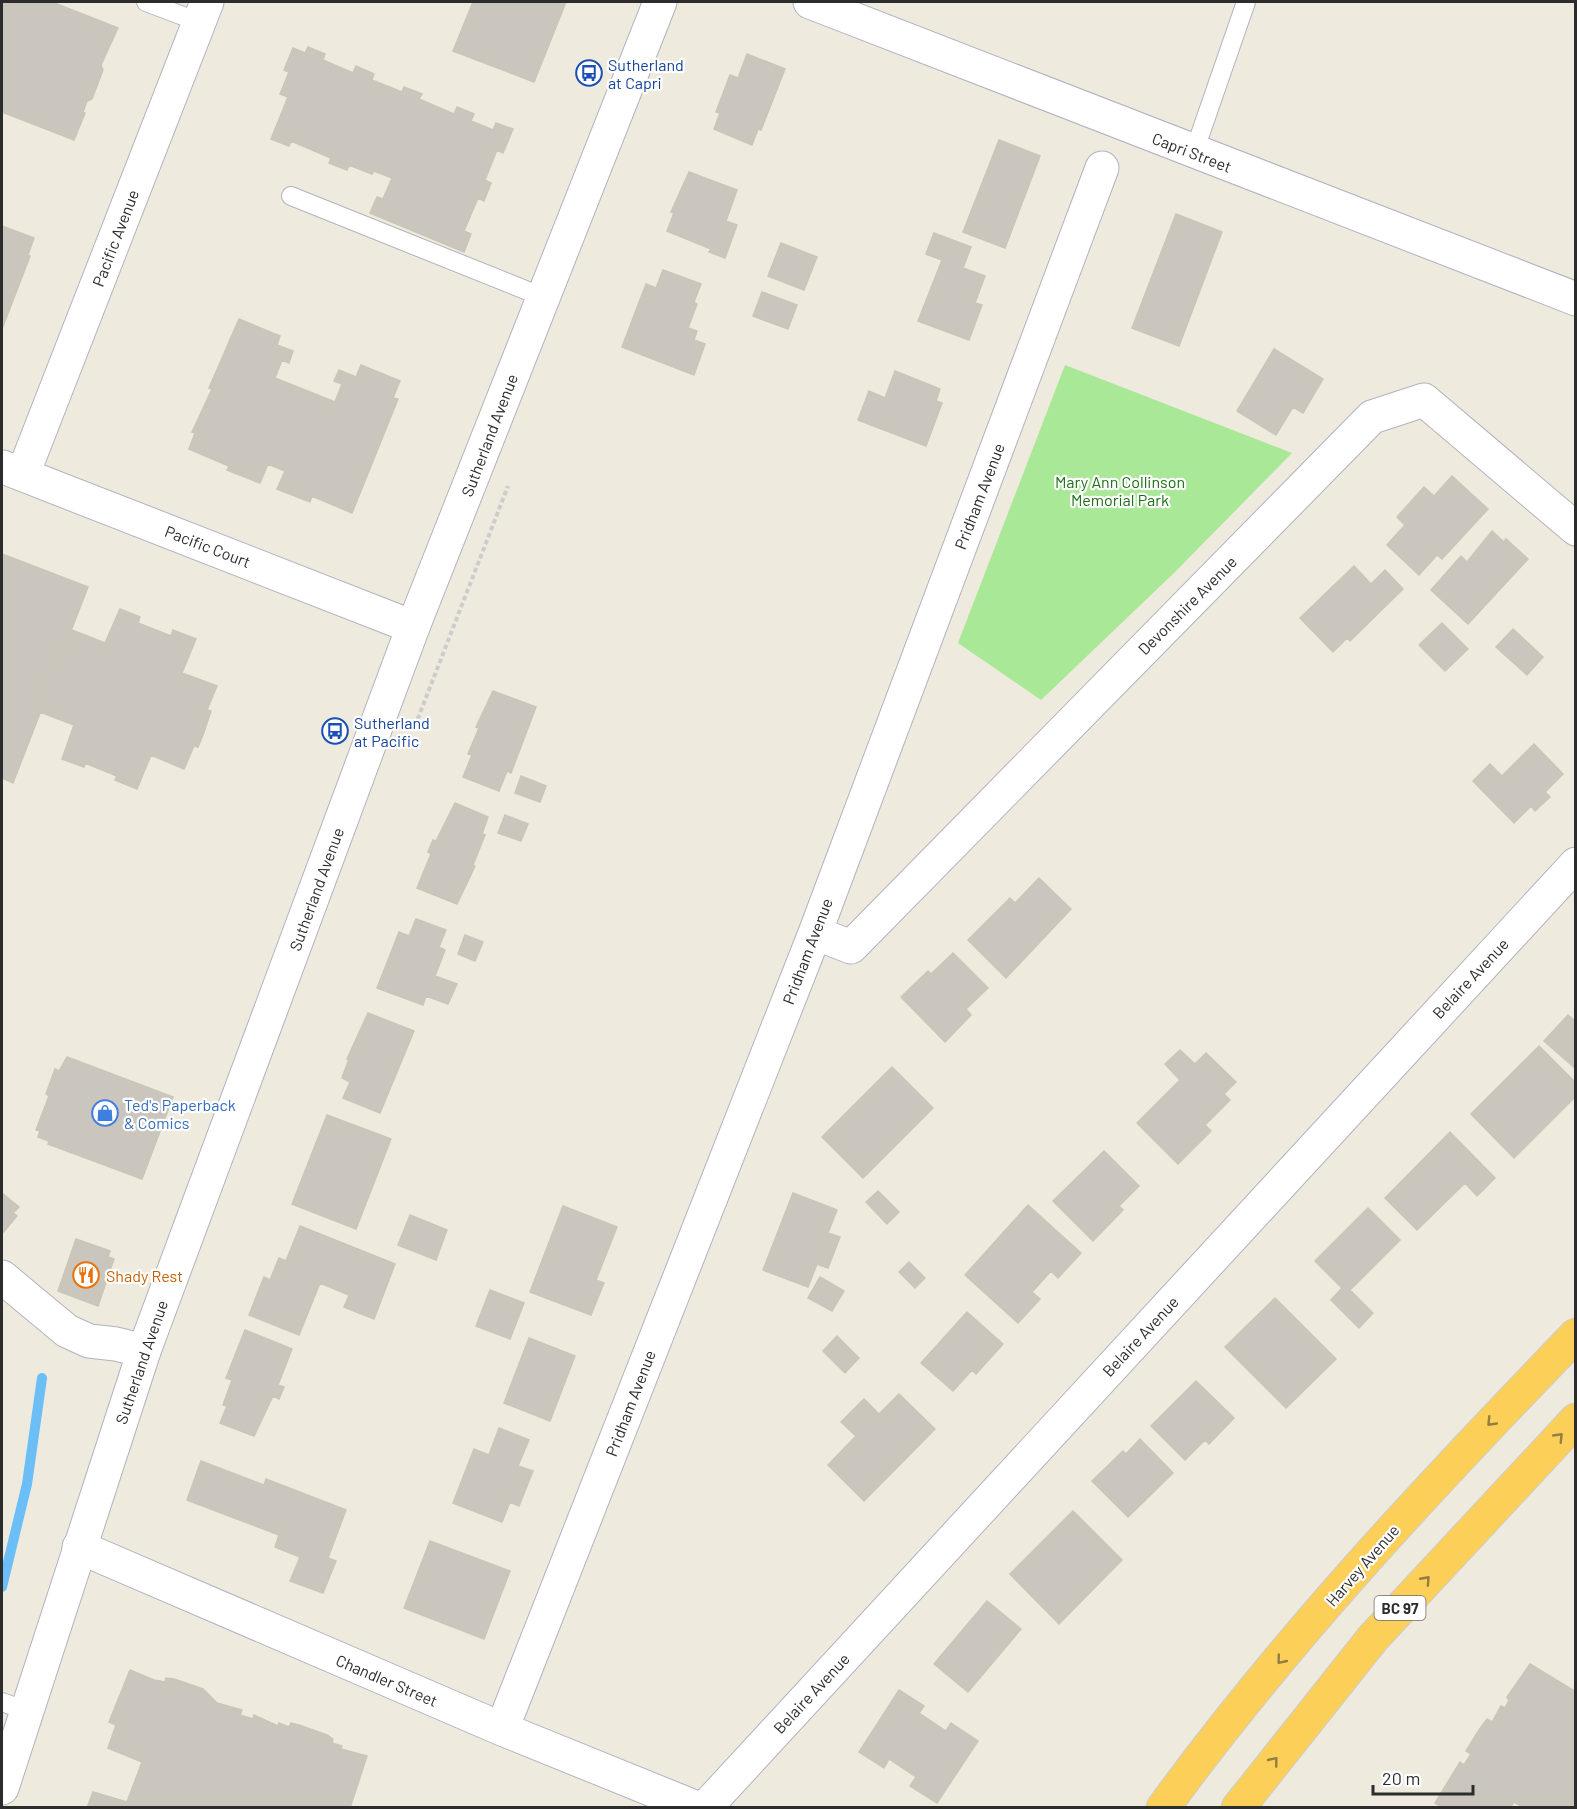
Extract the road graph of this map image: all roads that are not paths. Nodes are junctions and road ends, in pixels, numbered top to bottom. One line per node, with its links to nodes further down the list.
1 (146, 2): 5 (lane)
2 (660, 2): 9 (street, Sutherland Avenue)
3 (810, 2): 6 (street, Capri Street)
4 (1246, 2): 6 (lane)
5 (203, 12): 11 (street, Pacific Avenue)
6 (1194, 152): 10 (street, Capri Street)
7 (1102, 168): 15 (street, Pridham Avenue)
8 (291, 196): 9 (lane)
9 (543, 297): 13 (street, Sutherland Avenue)
10 (1575, 299)
11 (12, 470): 13 (street, Pacific Court)
12 (1575, 529): 15 (street, Devonshire Avenue)
13 (413, 627): 18 (street, Sutherland Avenue)
14 (1575, 864): 25 (street, Belaire Avenue)
15 (815, 933): 22 (street, Pridham Avenue)
16 (2, 1277): 18 (street)
17 (1575, 1335): 26 (highway, Harvey Avenue, one-way to 26)
18 (144, 1351): 20 (street, Sutherland Avenue)
19 (1575, 1420): 27 (highway, BC 97, one-way to 19)
20 (79, 1547): 21 (street, Sutherland Avenue); 22 (street, Chandler Street)
21 (14, 1706): 23 (street, Sutherland Avenue)
22 (502, 1729): 24 (street, Chandler Street)
23 (2, 1788)
24 (698, 1808)
25 (705, 1808)
26 (1163, 1808)
27 (1238, 1808)

